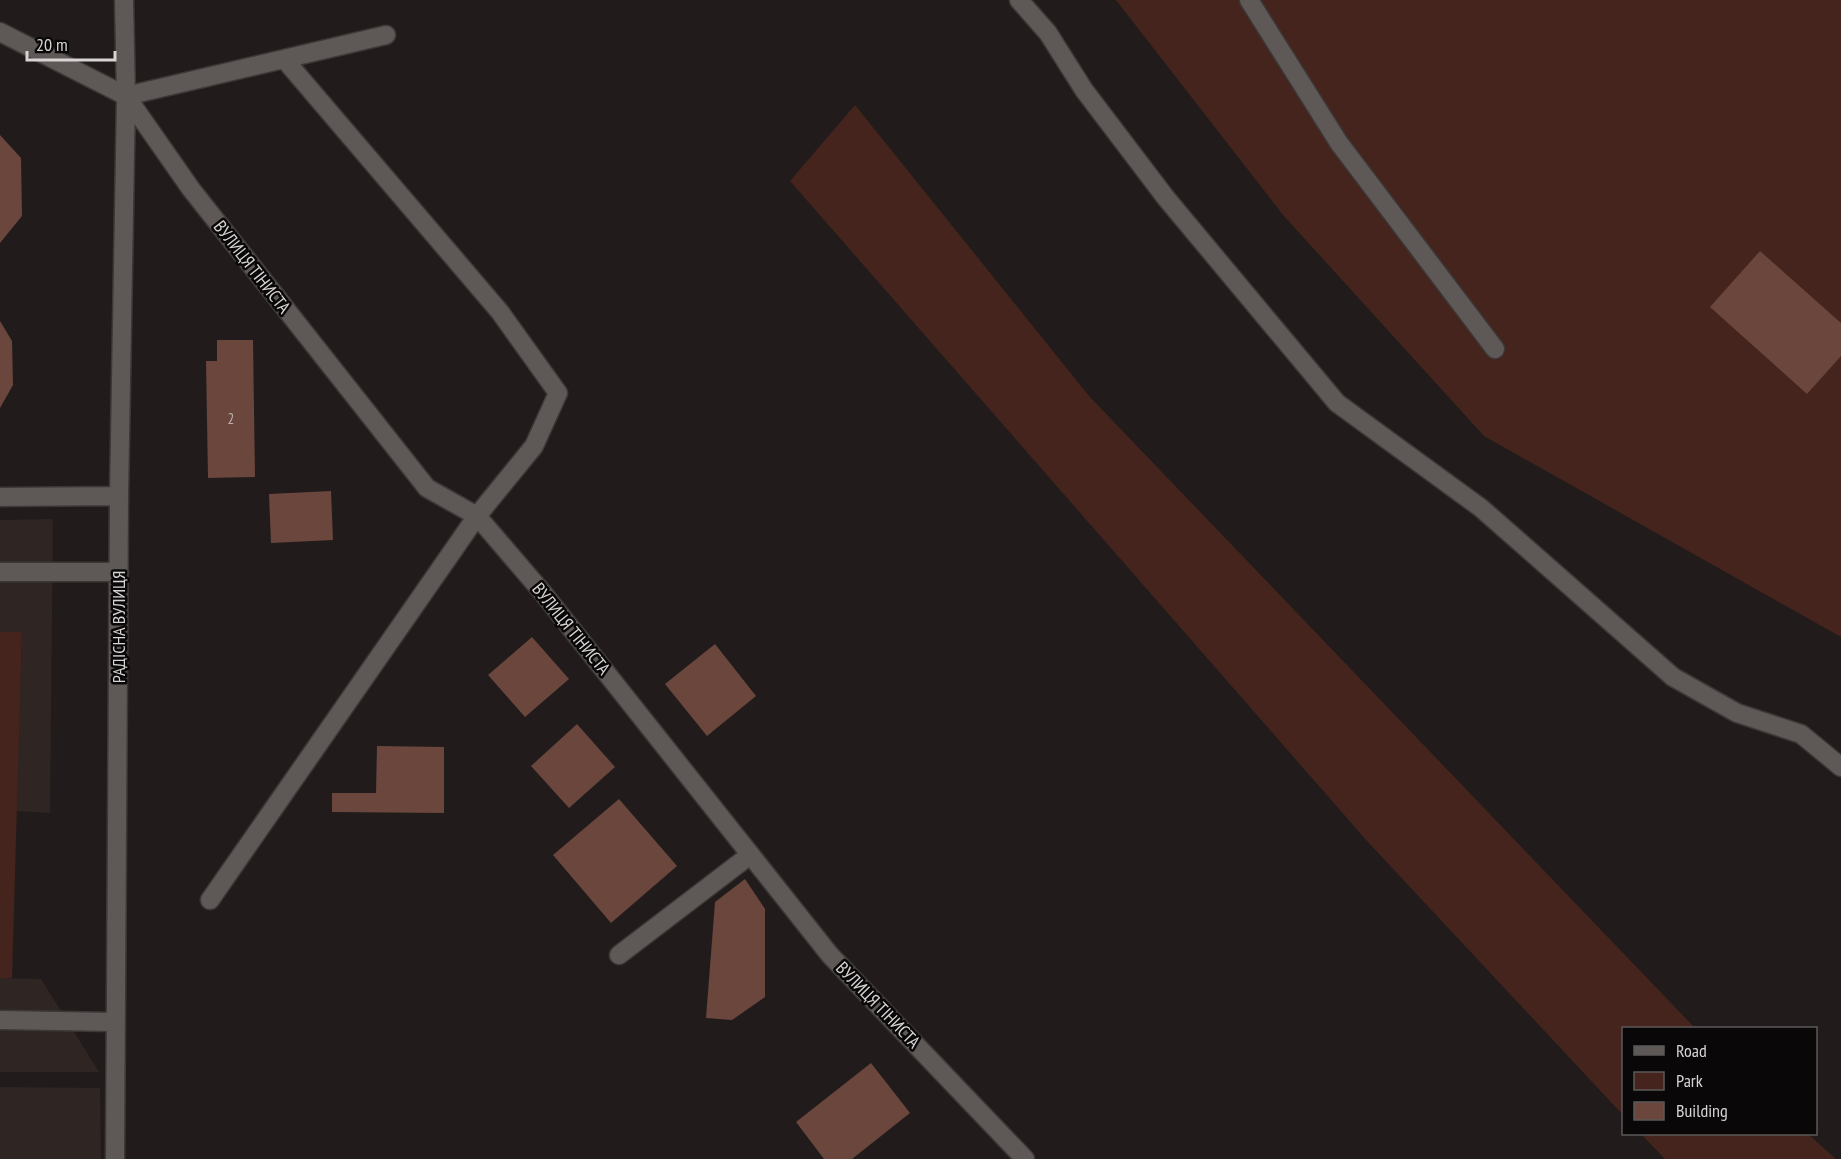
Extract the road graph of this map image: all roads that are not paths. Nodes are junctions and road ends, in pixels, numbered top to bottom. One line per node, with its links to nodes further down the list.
1 (124, 0): 7 (street, РАДІСНА ВУЛИЦЯ)
2 (1019, 0): 14 (street)
3 (1249, 0): 8 (street)
4 (0, 32): 7 (street)
5 (386, 35): 6 (street)
6 (285, 60): 7 (street); 11 (street)
7 (126, 96): 9 (street, РАДІСНА ВУЛИЦЯ); 11 (street, ВУЛИЦЯ ТІНИСТА)
8 (1494, 349)
9 (119, 496): 10 (street); 13 (street, РАДІСНА ВУЛИЦЯ)
10 (0, 497)
11 (477, 516): 15 (street, ВУЛИЦЯ ТІНИСТА); 16 (street)
12 (0, 572): 13 (street)
13 (119, 572): 19 (street, РАДІСНА ВУЛИЦЯ)
14 (1841, 767)
15 (750, 855): 17 (street); 21 (street, ВУЛИЦЯ ТІНИСТА)
16 (210, 900)
17 (619, 955)
18 (0, 1020): 19 (street)
19 (114, 1022): 20 (street, РАДІСНА ВУЛИЦЯ)
20 (115, 1159)
21 (1025, 1159)

